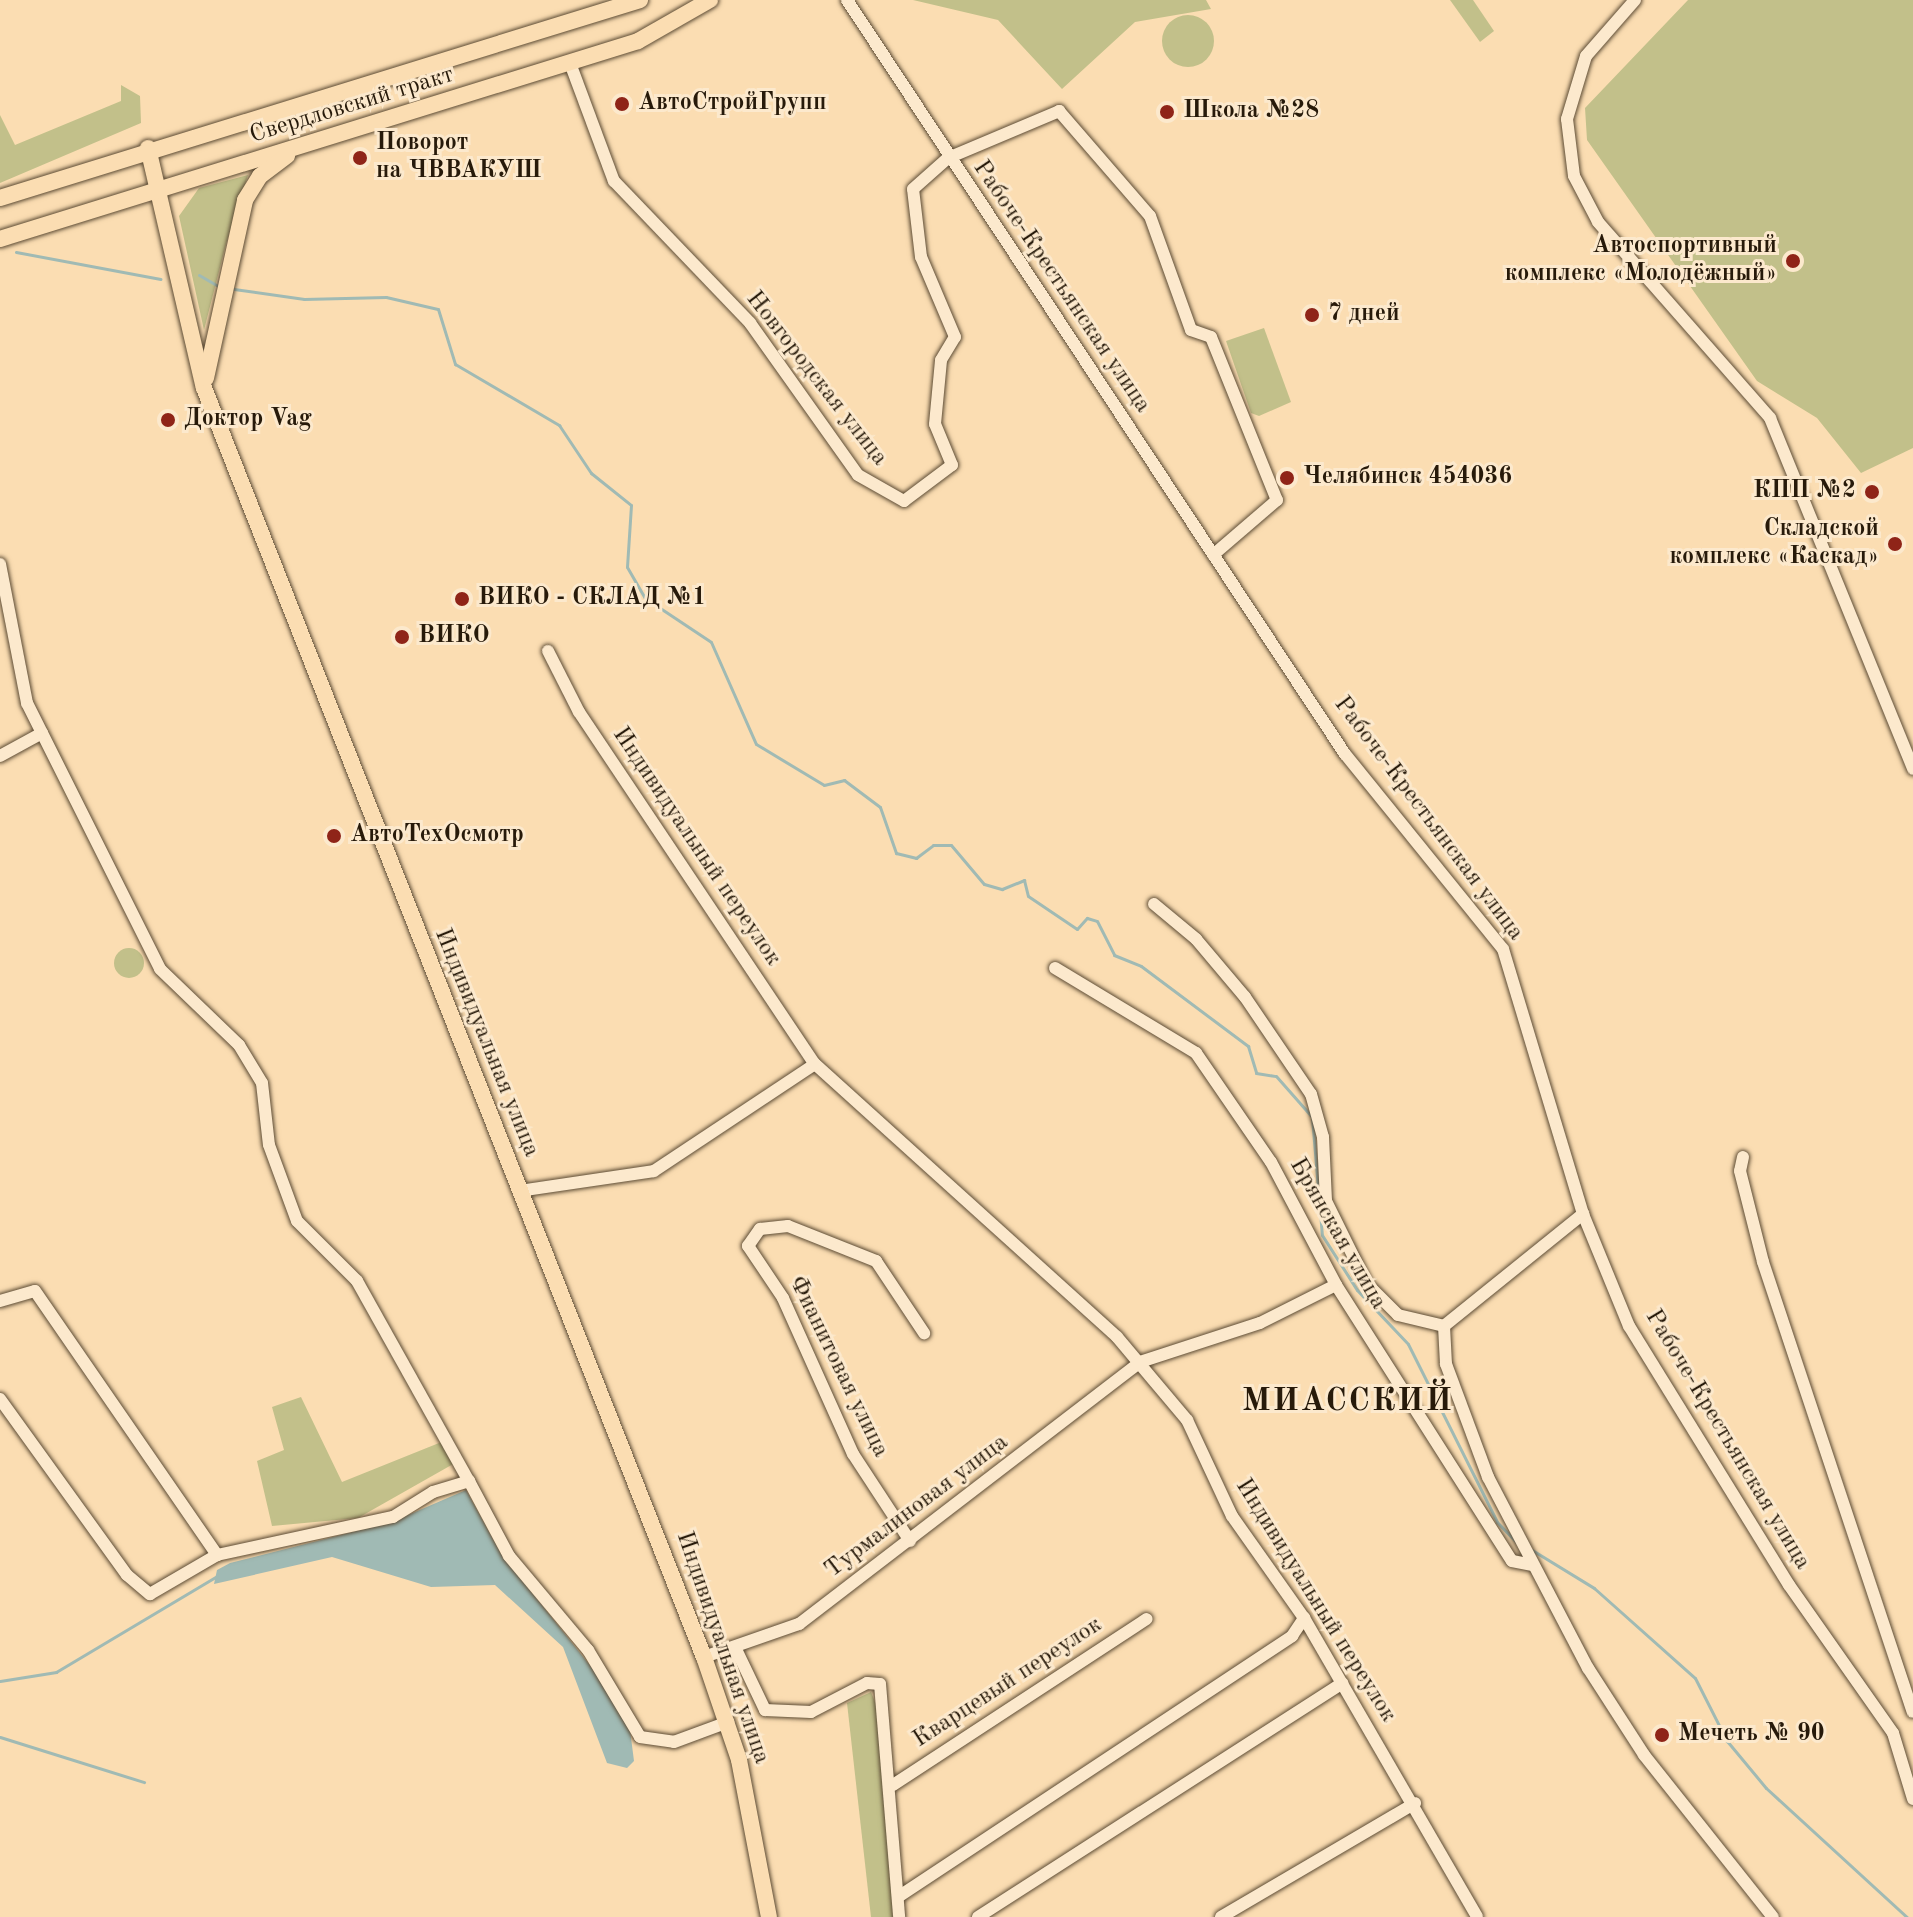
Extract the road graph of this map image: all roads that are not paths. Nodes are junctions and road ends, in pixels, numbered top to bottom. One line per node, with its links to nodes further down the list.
1 (640, 0): 6 (main road, Свердловский тракт)
2 (710, 0): 5 (main road, Свердловский тракт)
3 (847, 0): 8 (street, Рабоче-Крестьянская улица)
4 (1635, 0): 18 (street)
5 (570, 63): 7 (main road, Свердловский тракт); 8 (street, Новгородская улица)
6 (148, 148): 9 (main road, Индивидуальная улица); 10 (main road, Свердловский тракт)
7 (301, 148): 9 (main road, Свердловский тракт); 12 (main road)
8 (948, 158): 13 (street, Рабоче-Крестьянская улица); 13 (street)
9 (158, 187): 11 (main road, Свердловский тракт); 12 (main road, Индивидуальная улица)
10 (0, 198)
11 (0, 239)
12 (204, 388): 23 (main road, Индивидуальная улица)
13 (1213, 555): 24 (street, Рабоче-Крестьянская улица)
14 (0, 564): 16 (street)
15 (548, 651): 21 (street, Индивидуальный переулок)
16 (42, 733): 17 (street); 31 (street)
17 (0, 756)
18 (1913, 769)
19 (1154, 904): 27 (street, Брянская улица)
20 (1055, 968): 25 (street, Брянская улица)
21 (815, 1064): 23 (street); 29 (street, Индивидуальный переулок)
22 (1743, 1157): 40 (street)
23 (519, 1191): 38 (main road, Индивидуальная улица)
24 (1583, 1214): 27 (street); 43 (street, Рабоче-Крестьянская улица)
25 (1336, 1285): 29 (street, Турмалиновая улица); 34 (street, Брянская улица)
26 (0, 1301): 33 (street)
27 (1444, 1326): 34 (street, Брянская улица)
28 (924, 1333): 32 (street, Фианитовая улица)
29 (1140, 1362): 32 (street, Турмалиновая улица); 35 (street, Индивидуальный переулок)
30 (0, 1399): 33 (street)
31 (469, 1481): 33 (street); 41 (street)
32 (910, 1541): 37 (street, Турмалиновая улица)
33 (217, 1555)
34 (1533, 1565): 51 (street, Брянская улица)
35 (1304, 1618): 39 (street, Индивидуальный переулок); 45 (street)
36 (1147, 1619): 42 (street, Кварцевый переулок)
37 (735, 1647): 38 (street, Турмалиновая улица); 42 (street, Кварцевый переулок)
38 (704, 1657): 41 (main road, Индивидуальная улица)
39 (1342, 1683): 44 (street, Индивидуальный переулок); 48 (street)
40 (1913, 1712)
41 (728, 1722): 46 (main road, Индивидуальная улица)
42 (893, 1785): 45 (street, Кварцевый переулок)
43 (1913, 1799)
44 (1415, 1803): 49 (street); 50 (street, Индивидуальный переулок)
45 (898, 1897): 47 (street, Кварцевый переулок)
46 (769, 1917)
47 (899, 1917)
48 (978, 1917)
49 (1221, 1917)
50 (1477, 1917)
51 (1773, 1917)

